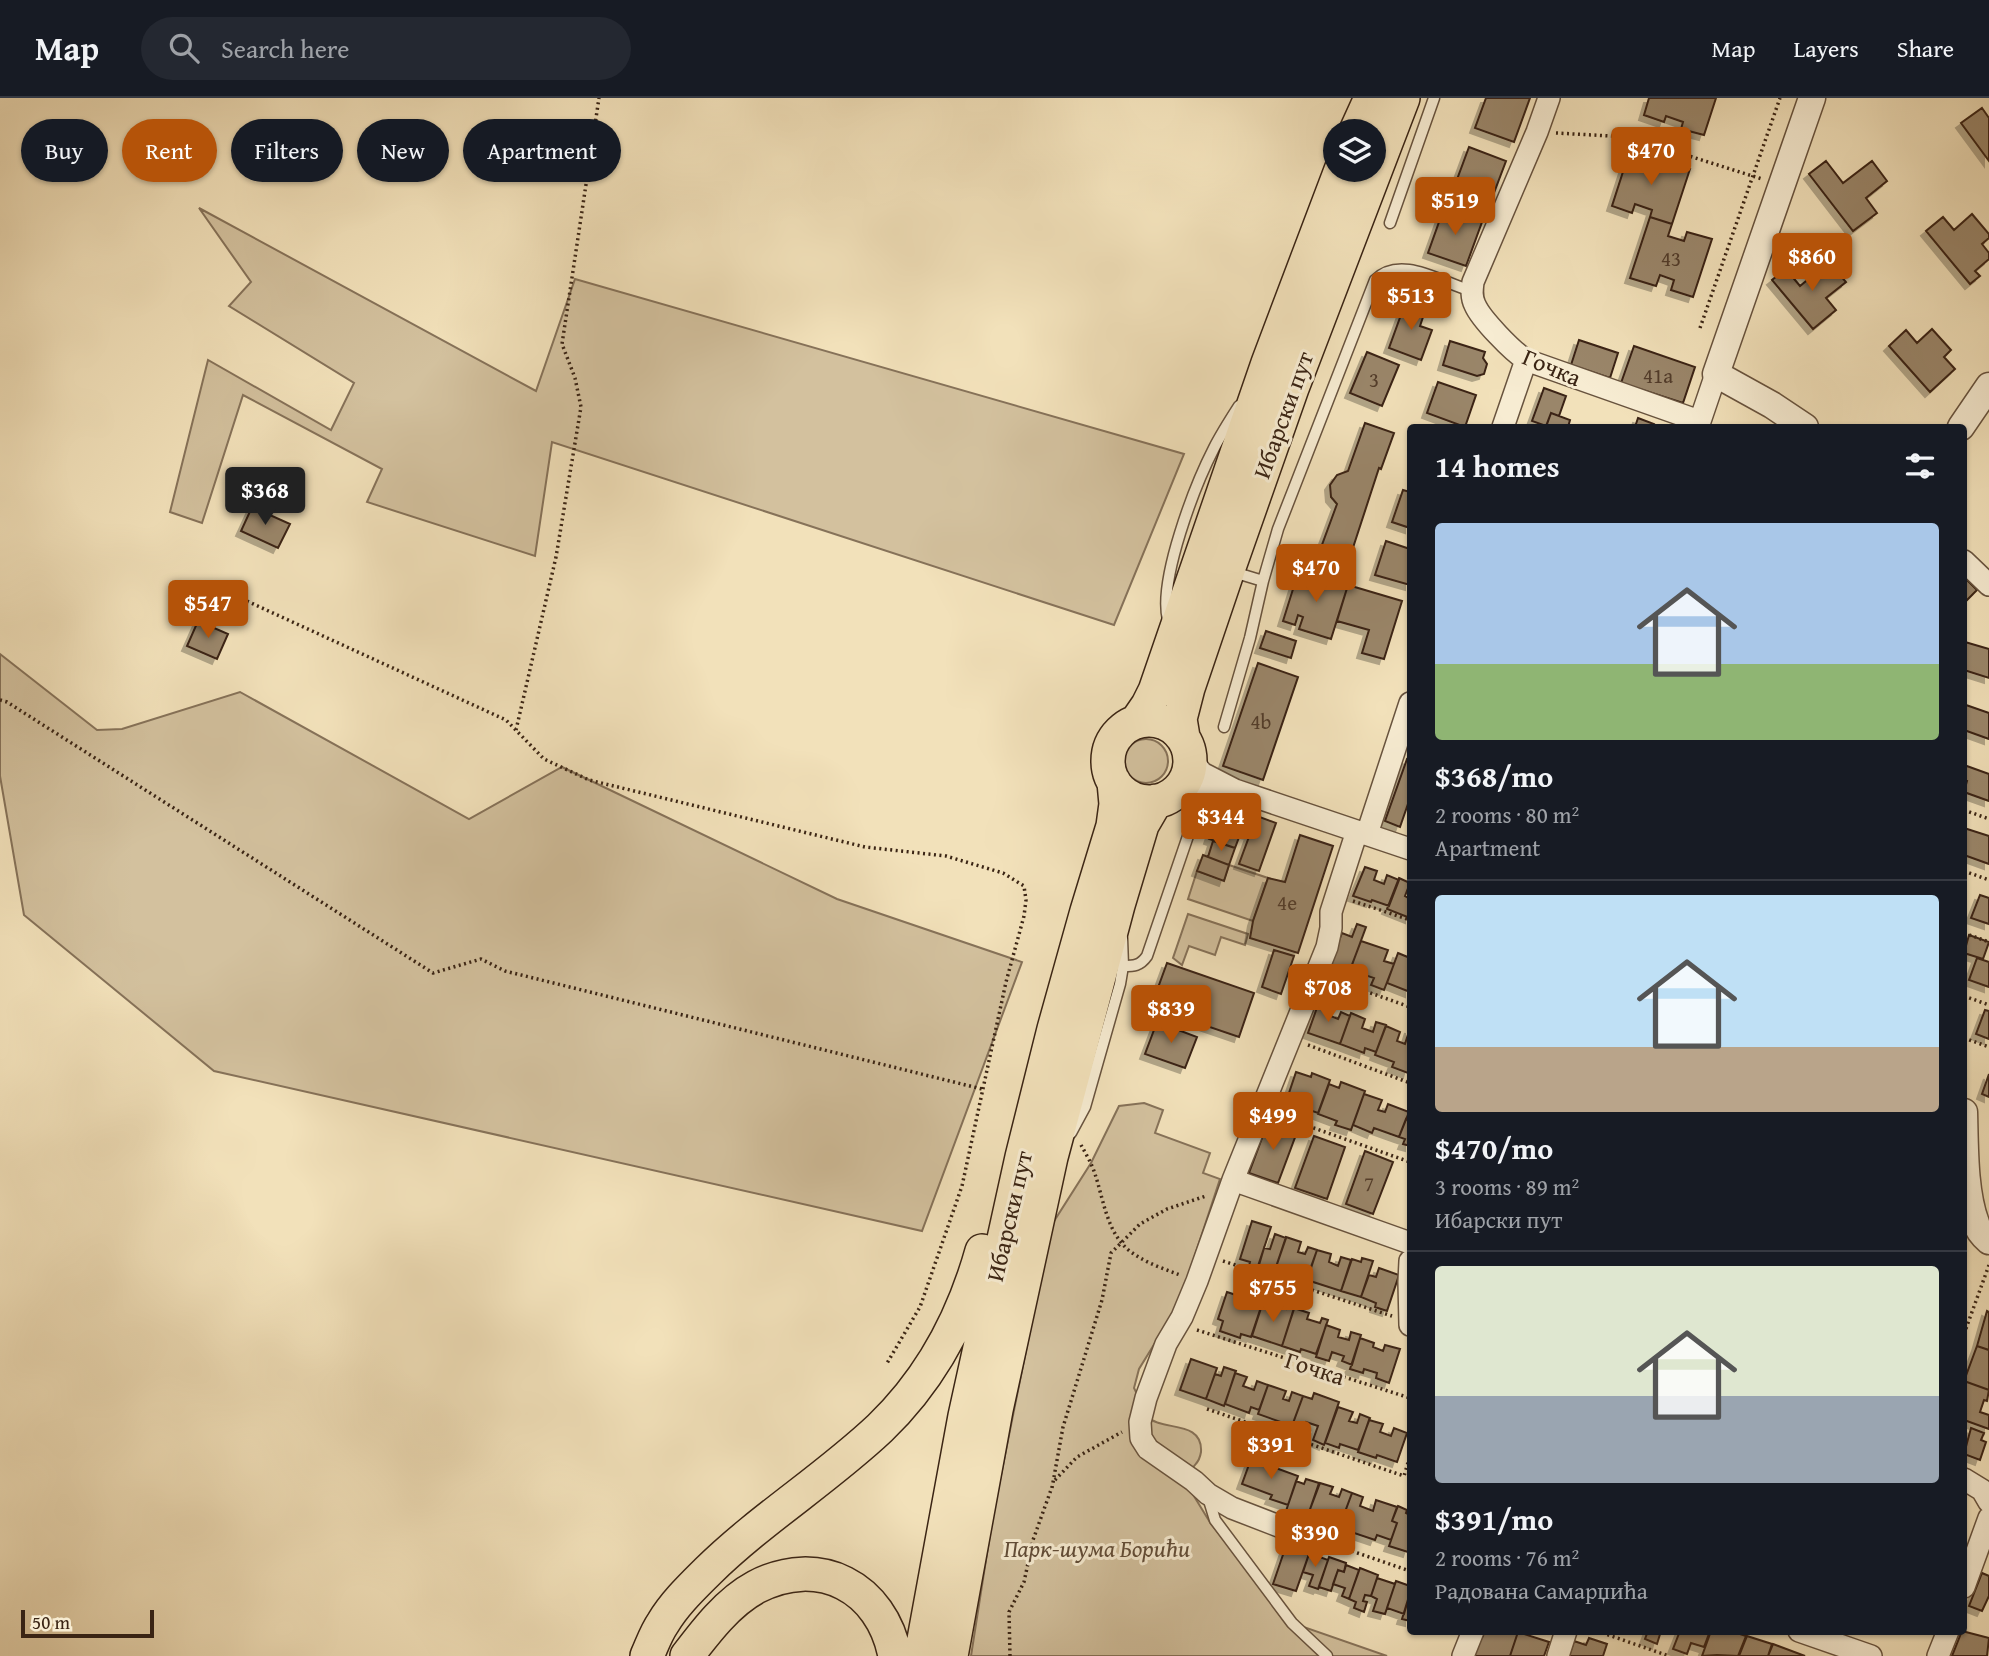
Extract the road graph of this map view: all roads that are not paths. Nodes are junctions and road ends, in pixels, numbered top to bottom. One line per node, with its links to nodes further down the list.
1 (1371, 98): 6 (main road)
2 (1403, 98): 18 (main road, Ибарски пут)
3 (1434, 98): 8 (lane)
4 (1549, 98): 9 (street)
5 (1812, 98): 11 (street, Гочка)
6 (1361, 119)
7 (1336, 182): 22 (main road, Ибарски пут)
8 (1390, 223)
9 (1472, 291): 10 (street, Гочка); 19 (lane)
10 (1526, 360): 13 (street); 14 (street, Гочка)
11 (1716, 374): 14 (street, Гочка); 15 (street)
12 (1989, 386): 16 (street)
13 (1504, 424)
14 (1698, 424)
15 (1800, 424)
16 (1963, 424)
17 (1967, 564): 20 (street)
18 (1228, 570): 19 (lane); 24 (main road, Ибарски пут)
19 (1263, 580): 23 (lane)
20 (1989, 585)
21 (1407, 711): 28 (street)
22 (1137, 721): 24 (main road); 25 (main road)
23 (1224, 727)
24 (1186, 743): 26 (street); 27 (main road)
25 (1114, 782): 27 (main road); 33 (main road, Ибарски пут)
26 (1236, 790): 27 (street); 28 (street)
27 (1164, 798): 31 (main road, Ибарски пут)
28 (1362, 833): 30 (street); 35 (street)
29 (1188, 836): 32 (lane)
30 (1407, 848)
31 (1118, 905): 32 (lane); 33 (main road, Ибарски пут)
32 (1123, 966): 33 (lane)
33 (1037, 1157): 48 (main road); 51 (main road, Ибарски пут); 52 (main road, Ибарски пут)
34 (1967, 1177): 36 (street)
35 (1232, 1183): 37 (street); 40 (street)
36 (1978, 1236)
37 (1407, 1242)
38 (1967, 1480): 39 (street)
39 (1987, 1488)
40 (1208, 1494): 42 (street); 53 (lane)
41 (1989, 1518): 43 (street)
42 (1289, 1530)
43 (1967, 1579)
44 (1472, 1635): 54 (street)
45 (1565, 1635): 55 (street)
46 (1810, 1635): 56 (street)
47 (1946, 1635): 57 (street)
48 (647, 1656)
49 (687, 1656): 50 (main road)
50 (895, 1656)
51 (921, 1656)
52 (951, 1656)
53 (1327, 1656)
54 (1464, 1656)
55 (1558, 1656)
56 (1871, 1656)
57 (1938, 1656)

